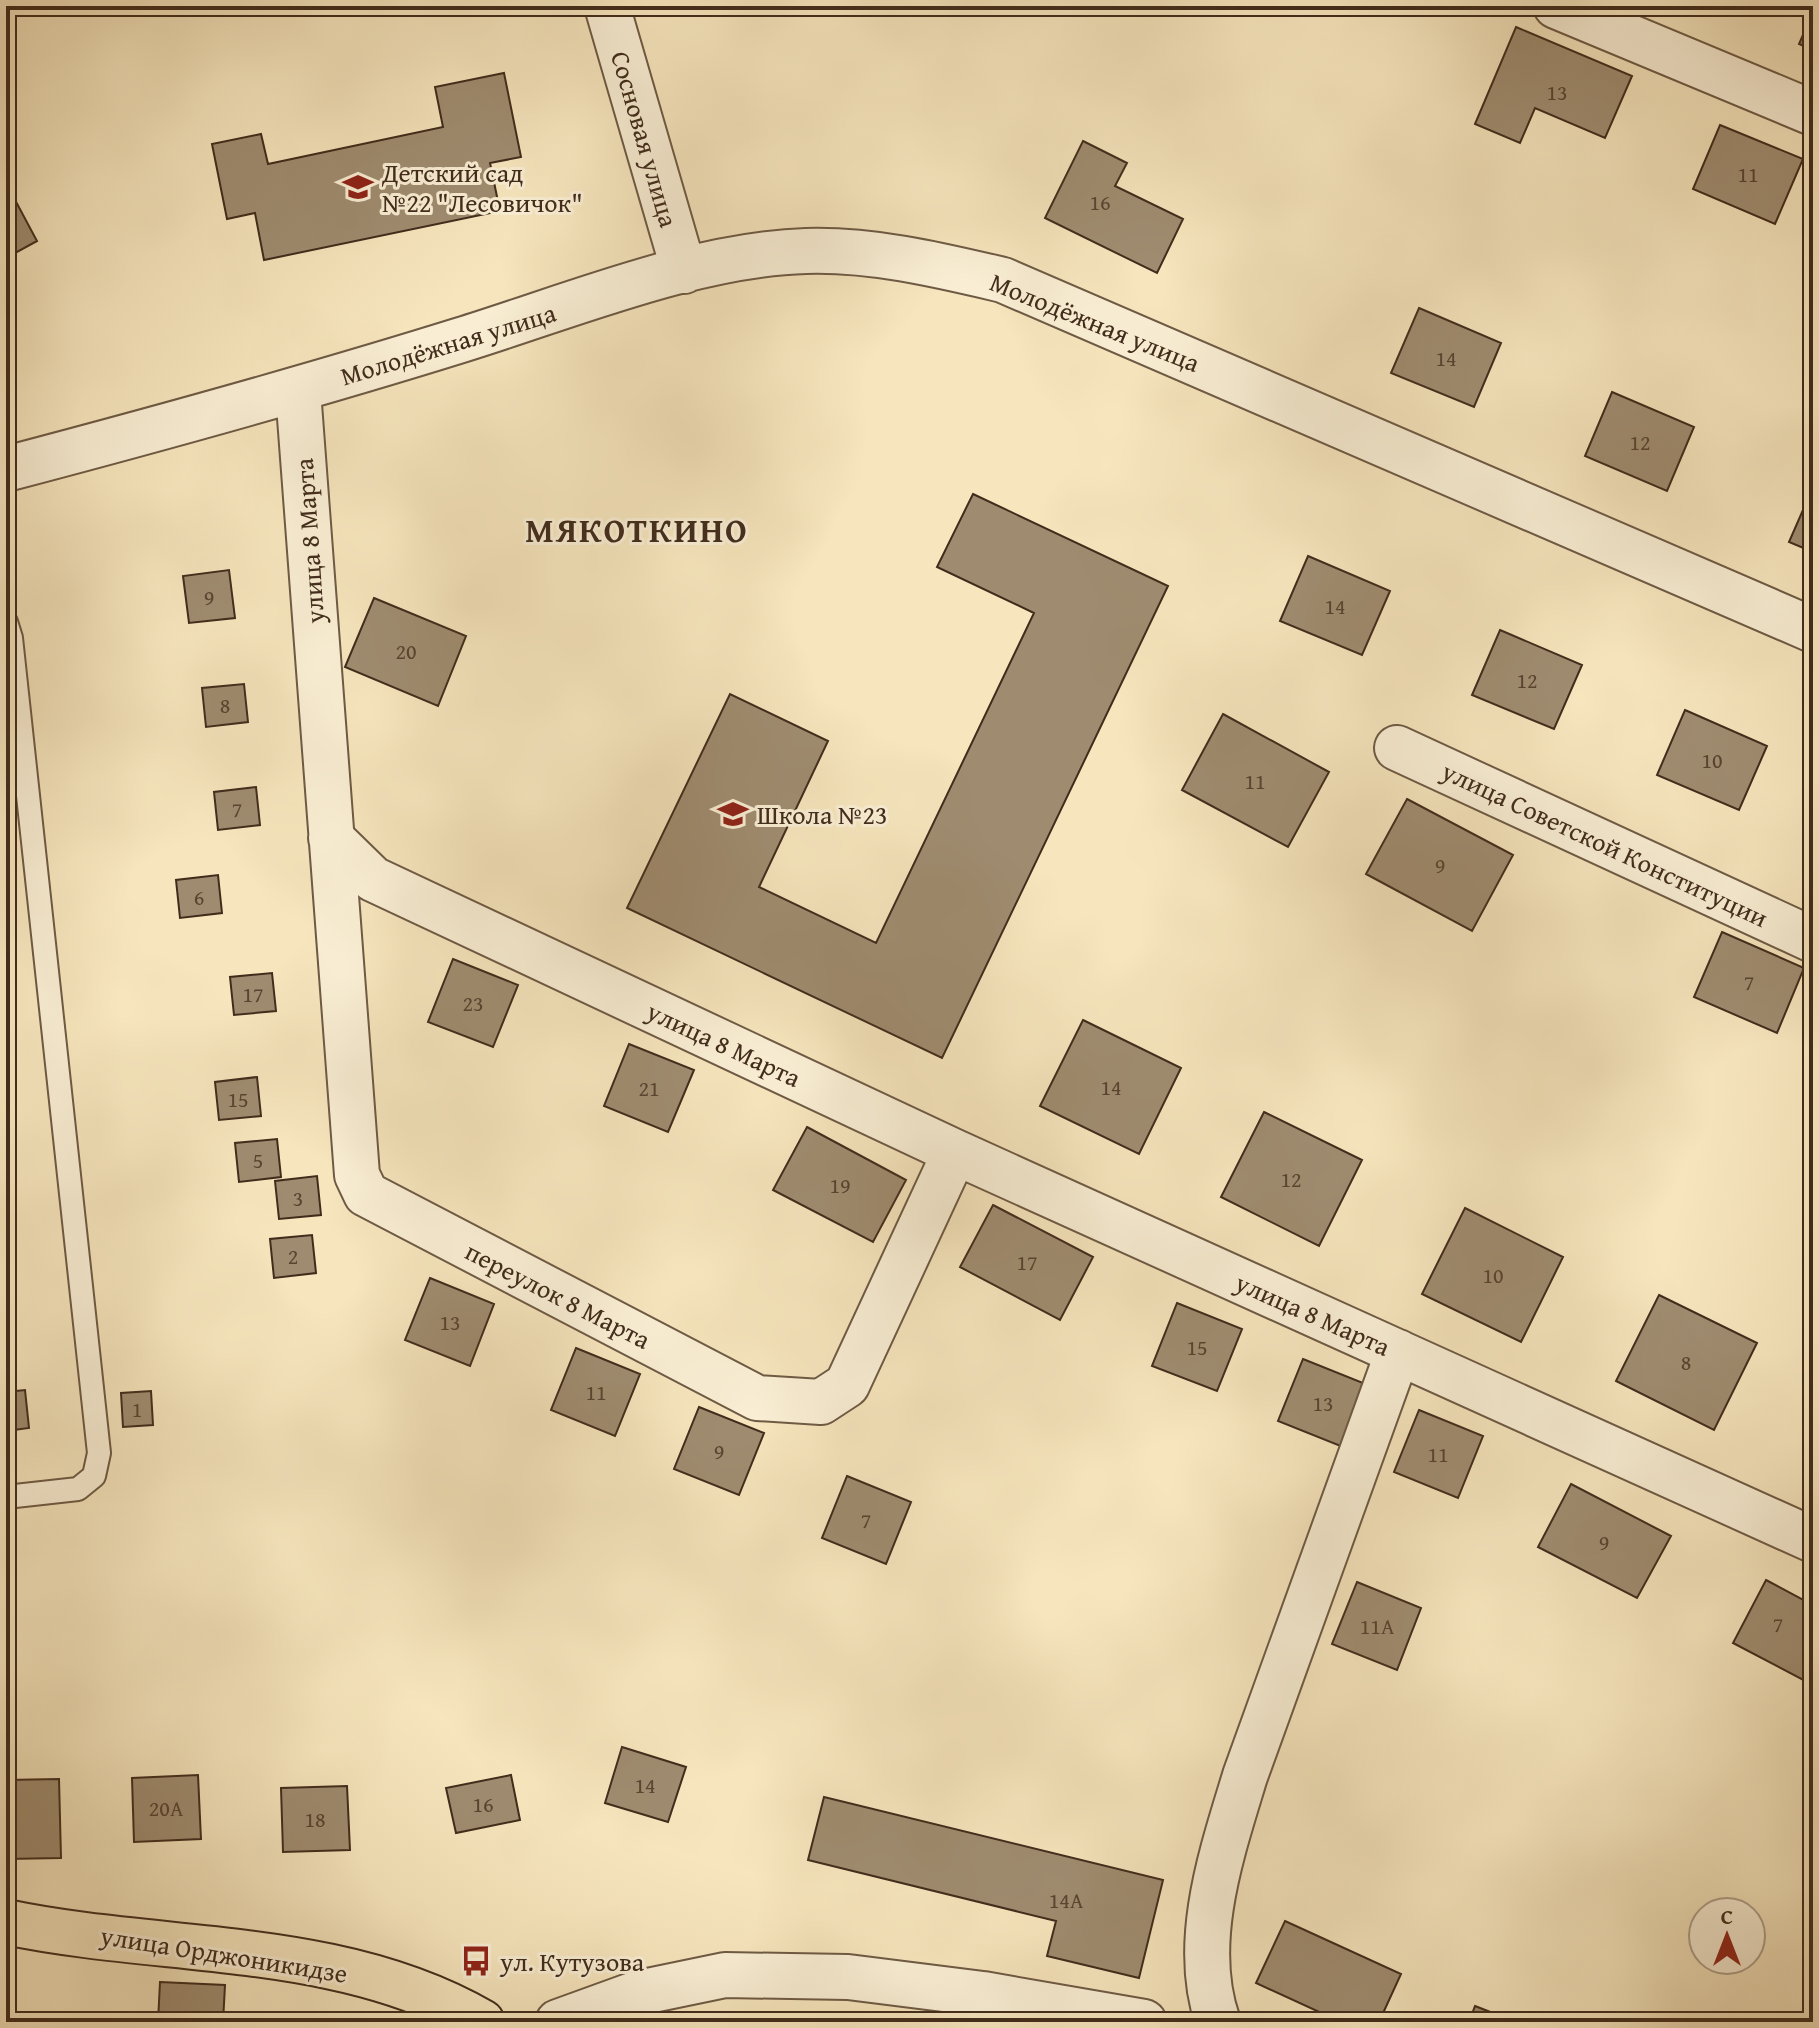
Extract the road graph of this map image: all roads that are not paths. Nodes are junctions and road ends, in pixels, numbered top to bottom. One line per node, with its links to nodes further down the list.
1 (607, 6): 4 (street, Сосновая улица)
2 (1556, 6): 3 (street)
3 (1813, 113)
4 (684, 271): 5 (street, Молодёжная улица); 8 (street, Молодёжная улица)
5 (298, 391): 6 (street); 10 (street, улица 8 Марта)
6 (6, 469)
7 (6, 622): 14 (lane)
8 (1813, 630)
9 (1397, 748): 11 (street, улица Советской Конституции)
10 (331, 838): 12 (street, улица 8 Марта); 12 (street, переулок 8 Марта)
11 (1813, 940)
12 (955, 1152): 13 (street, улица 8 Марта)
13 (1398, 1352): 15 (street, улица 8 Марта); 20 (street)
14 (6, 1497)
15 (1813, 1540)
16 (6, 1922): 17 (main road, улица Орджоникидзе)
17 (482, 2022)
18 (558, 2022): 19 (street)
19 (1144, 2022)
20 (1218, 2022)

